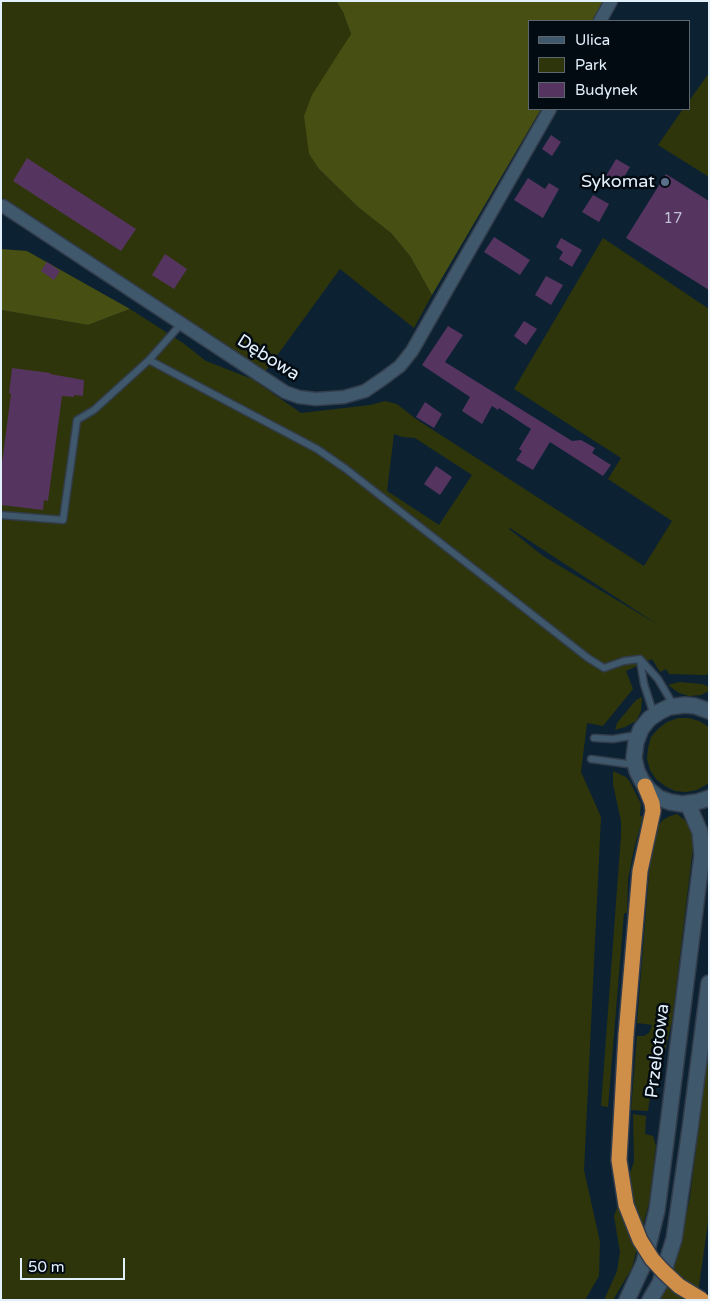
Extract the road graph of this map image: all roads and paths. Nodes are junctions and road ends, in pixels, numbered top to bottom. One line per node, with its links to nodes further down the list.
1 (611, 1): 2 (street)
2 (601, 20)
3 (549, 110): 5 (street, Dębowa)
4 (3, 206): 5 (street, Dębowa)
5 (182, 323): 6 (lane)
6 (149, 360): 7 (lane); 8 (lane)
7 (1, 515)
8 (640, 659): 10 (lane); 12 (lane)
9 (709, 697): 11 (street)
10 (674, 706): 11 (street); 12 (street)
11 (702, 708)
12 (654, 715): 13 (street)
13 (638, 735): 14 (lane); 16 (street)
14 (594, 738)
15 (592, 759): 16 (lane)
16 (636, 765): 17 (street)
17 (645, 786): 19 (street); 23 (highway, bridge)
18 (709, 798): 19 (street)
19 (688, 804): 21 (street, Przelotowa)
20 (709, 983): 22 (street)
21 (627, 1300)
22 (650, 1300)
23 (702, 1300)

